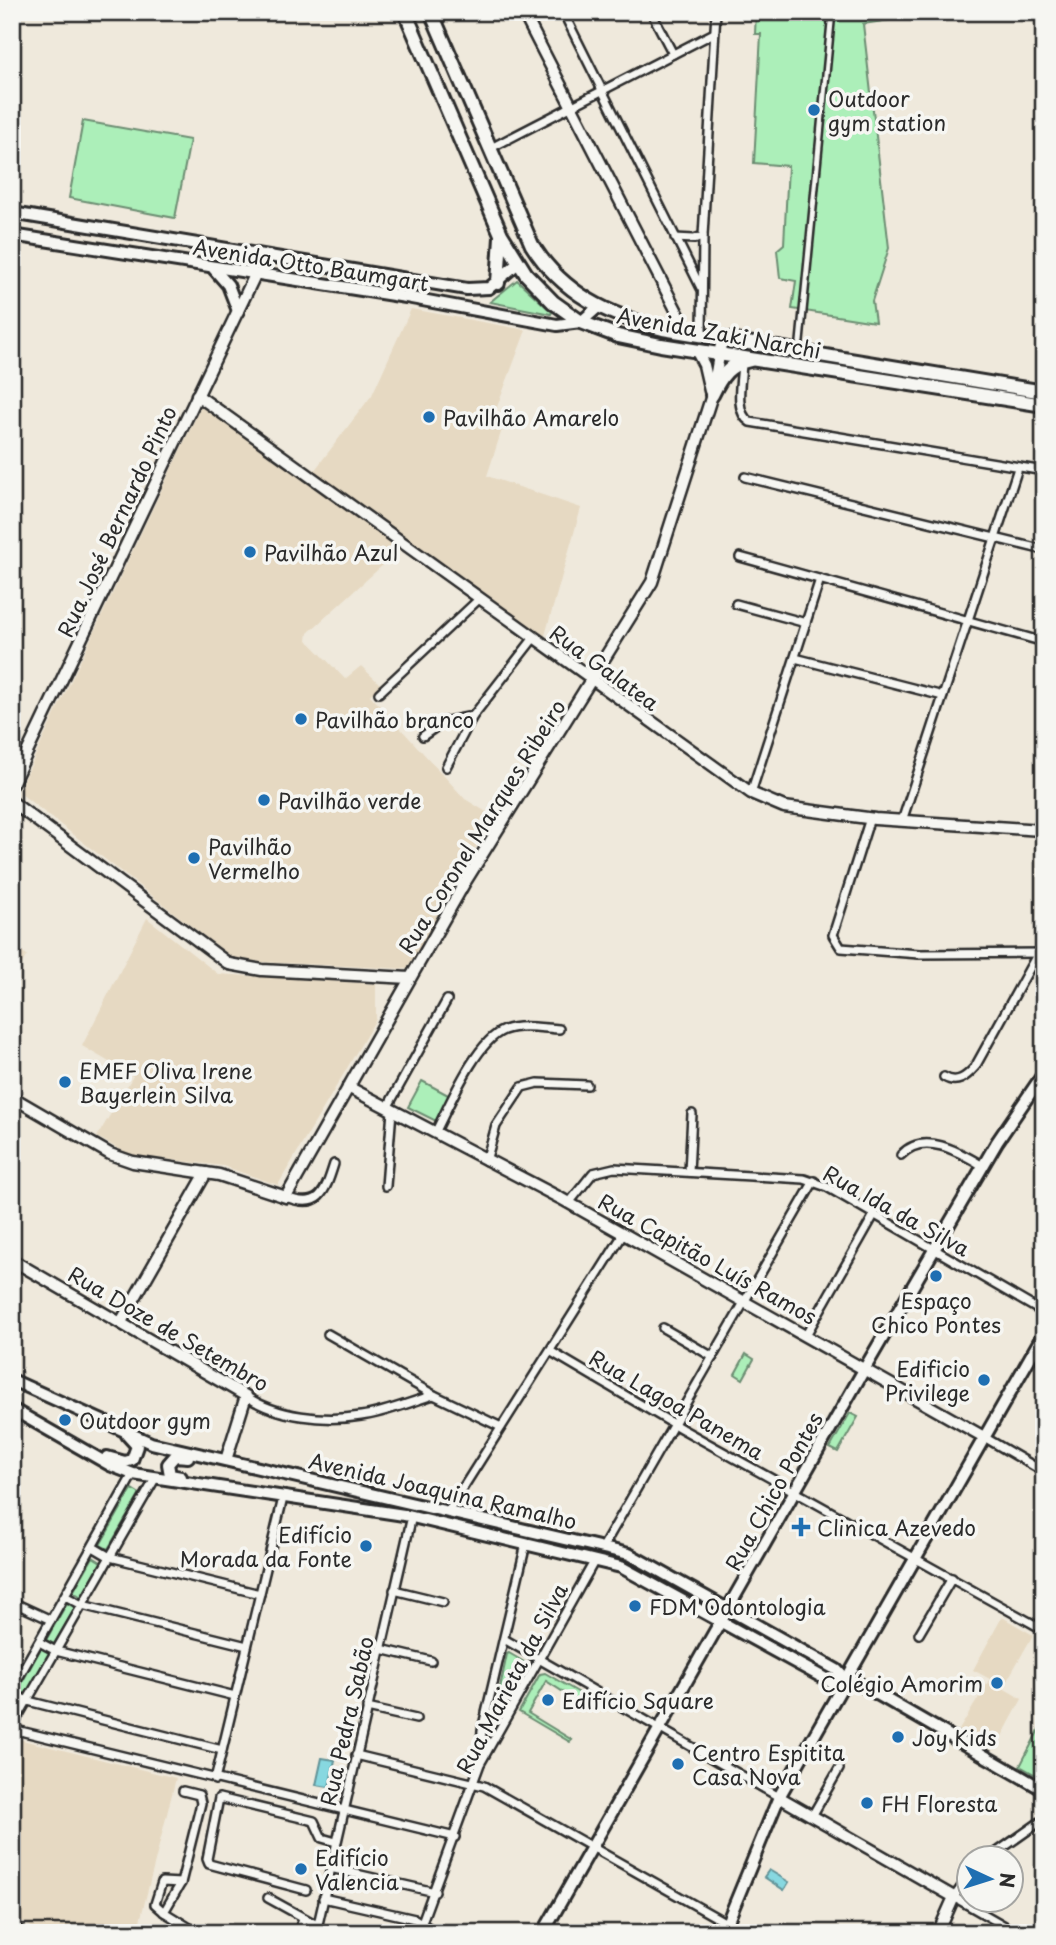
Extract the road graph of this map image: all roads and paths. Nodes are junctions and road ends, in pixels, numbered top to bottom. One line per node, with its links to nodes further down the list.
1 (405, 12): 19 (main road, Avenida Zaki Narchi)
2 (431, 12): 12 (main road, Avenida Zaki Narchi)
3 (523, 12): 11 (street)
4 (563, 12): 10 (street)
5 (651, 12): 9 (street)
6 (716, 12): 8 (street)
7 (832, 12): 34 (street)
8 (714, 33): 9 (street); 16 (street)
9 (673, 54): 10 (street)
10 (602, 91): 11 (street); 18 (street)
11 (571, 107): 12 (street); 31 (street)
12 (489, 149): 14 (main road, Avenida Zaki Narchi)
13 (12, 213): 17 (main road, Avenida Otto Baumgart)
14 (526, 233): 19 (main road); 21 (main road, Avenida Zaki Narchi)
15 (12, 235): 20 (main road, Avenida Otto Baumgart)
16 (703, 236): 18 (street); 27 (street)
17 (156, 237): 20 (main road); 22 (main road, Avenida Otto Baumgart)
18 (675, 238): 27 (street)
19 (504, 240): 23 (main road, Avenida Zaki Narchi); 26 (main road)
20 (153, 257): 24 (main road, Avenida Otto Baumgart)
21 (541, 258): 23 (main road); 28 (main road, Avenida Zaki Narchi)
22 (290, 260): 25 (main road); 26 (main road, Avenida Otto Baumgart)
23 (518, 262): 26 (main road); 30 (main road, Avenida Zaki Narchi)
24 (214, 268): 25 (main road, Avenida Otto Baumgart); 29 (main road)
25 (255, 275): 29 (street, Rua José Bernardo Pinto); 30 (main road, Avenida Otto Baumgart)
26 (498, 283)
27 (702, 288): 32 (street)
28 (598, 307): 30 (main road); 31 (main road, Avenida Zaki Narchi)
29 (238, 312): 40 (street, Rua José Bernardo Pinto)
30 (582, 322): 35 (main road, Avenida Zaki Narchi)
31 (688, 333): 32 (main road, Avenida Zaki Narchi)
32 (702, 335): 33 (main road, Avenida Zaki Narchi)
33 (722, 339): 36 (street, Rua Coronel Marques Ribeiro); 38 (main road, Avenida Zaki Narchi)
34 (800, 342)
35 (696, 350): 36 (main road, Avenida Zaki Narchi); 39 (street)
36 (720, 354): 37 (main road, Avenida Zaki Narchi); 39 (street, Rua Coronel Marques Ribeiro)
37 (748, 360): 39 (main road); 41 (main road, Avenida Zaki Narchi); 42 (street)
38 (1044, 392)
39 (712, 395): 56 (street, Rua Coronel Marques Ribeiro)
40 (197, 396): 49 (street, Rua Galatea); 62 (street, Rua José Bernardo Pinto)
41 (1044, 405)
42 (1018, 468): 43 (street); 45 (street)
43 (1044, 471)
44 (745, 477): 45 (street)
45 (995, 537): 46 (street); 51 (street)
46 (1044, 550)
47 (740, 557): 48 (street)
48 (820, 579): 51 (street); 52 (street)
49 (478, 600): 53 (street, Rua Galatea); 57 (street)
50 (736, 604): 52 (street)
51 (968, 620): 54 (street); 58 (street)
52 (806, 623): 55 (street)
53 (533, 639): 56 (street, Rua Galatea); 59 (street)
54 (1044, 642)
55 (795, 658): 58 (street); 63 (street)
56 (593, 681): 63 (street, Rua Galatea); 69 (street, Rua Coronel Marques Ribeiro)
57 (379, 693)
58 (943, 696): 66 (street)
59 (473, 716): 60 (street); 61 (street)
60 (423, 737)
61 (446, 767)
62 (12, 784)
63 (751, 793): 65 (street, Rua Galatea)
64 (12, 802): 69 (street, Rua Coronel Marques Ribeiro)
65 (870, 818): 66 (street, Rua Galatea); 68 (street)
66 (902, 821): 67 (street, Rua Galatea)
67 (1043, 827)
68 (1041, 953): 73 (street)
69 (410, 978): 75 (street)
70 (447, 1000): 77 (street)
71 (559, 1029): 79 (street)
72 (1044, 1073): 83 (main road, Rua Chico Pontes)
73 (944, 1077)
74 (587, 1085): 81 (street)
75 (348, 1087): 77 (street, Rua Capitão Luís Ramos); 88 (street)
76 (12, 1097): 84 (street)
77 (389, 1109): 79 (street, Rua Capitão Luís Ramos); 87 (street)
78 (692, 1114): 85 (street)
79 (435, 1133): 81 (street, Rua Capitão Luís Ramos)
80 (901, 1155): 83 (street)
81 (486, 1161): 89 (street, Rua Capitão Luís Ramos)
82 (334, 1164): 88 (street)
83 (983, 1166): 92 (main road, Rua Chico Pontes)
84 (206, 1172): 88 (street); 96 (street)
85 (689, 1172): 86 (street, Rua Ida da Silva); 89 (street, Rua Ida da Silva)
86 (814, 1181): 90 (street, Rua Ida da Silva); 94 (street)
87 (386, 1186)
88 (286, 1197)
89 (569, 1203): 91 (street, Rua Capitão Luís Ramos)
90 (874, 1215): 92 (street, Rua Ida da Silva); 100 (street)
91 (624, 1233): 94 (street, Rua Capitão Luís Ramos); 101 (street)
92 (934, 1250): 95 (street, Rua Ida da Silva); 103 (main road, Rua Chico Pontes)
93 (12, 1261): 96 (street, Rua Doze de Setembro)
94 (745, 1301): 100 (street, Rua Capitão Luís Ramos); 102 (street)
95 (1044, 1313)
96 (121, 1322): 106 (street, Rua Doze de Setembro)
97 (663, 1328): 102 (street)
98 (1044, 1333): 111 (main road)
99 (328, 1334): 105 (street)
100 (806, 1335): 103 (street, Rua Capitão Luís Ramos)
101 (550, 1350): 108 (street, Rua Lagoa Panema); 109 (street)
102 (713, 1357): 108 (street)
103 (865, 1368): 111 (street, Rua Capitão Luís Ramos); 118 (main road, Rua Chico Pontes)
104 (13, 1381): 110 (main road, Avenida Joaquina Ramalho)
105 (433, 1395): 106 (street, Rua Doze de Setembro); 109 (street)
106 (246, 1396): 113 (street)
107 (12, 1409): 112 (main road, Avenida Joaquina Ramalho)
108 (674, 1424): 118 (street, Rua Lagoa Panema); 123 (street)
109 (501, 1427): 120 (street)
110 (126, 1432): 112 (main road); 113 (main road, Avenida Joaquina Ramalho)
111 (984, 1437): 114 (street, Rua Capitão Luís Ramos); 126 (main road)
112 (76, 1444): 115 (main road, Avenida Joaquina Ramalho)
113 (221, 1459): 117 (main road); 120 (main road, Avenida Joaquina Ramalho)
114 (1044, 1472)
115 (133, 1474): 116 (main road, Avenida Joaquina Ramalho); 124 (street)
116 (156, 1478): 117 (main road, Avenida Joaquina Ramalho); 125 (street)
117 (189, 1483): 119 (main road, Avenida Joaquina Ramalho)
118 (795, 1491): 126 (street, Rua Lagoa Panema); 135 (main road, Rua Chico Pontes)
119 (283, 1498): 121 (main road, Avenida Joaquina Ramalho); 130 (street)
120 (449, 1510): 123 (main road, Avenida Joaquina Ramalho)
121 (412, 1516): 122 (main road, Avenida Joaquina Ramalho); 129 (street, Rua Pedra Sabão)
122 (526, 1544): 127 (main road, Avenida Joaquina Ramalho); 140 (street)
123 (603, 1547): 135 (main road, Avenida Joaquina Ramalho)
124 (93, 1548): 125 (street); 131 (street)
125 (110, 1557): 130 (street); 134 (street)
126 (916, 1557): 128 (street, Rua Lagoa Panema); 147 (main road)
127 (595, 1560): 137 (main road, Avenida Joaquina Ramalho); 145 (street, Rua Marieta da Silva)
128 (952, 1578): 138 (street, Rua Lagoa Panema); 139 (street)
129 (394, 1590): 133 (street); 143 (street, Rua Pedra Sabão)
130 (260, 1594): 142 (street)
131 (65, 1596): 134 (street); 136 (street)
132 (12, 1602): 136 (street)
133 (443, 1602)
134 (82, 1605): 142 (street); 144 (street)
135 (728, 1610): 137 (main road, Rua Chico Pontes); 147 (main road, Avenida Joaquina Ramalho)
136 (51, 1620): 141 (street)
137 (721, 1622): 147 (main road, Avenida Joaquina Ramalho); 155 (main road, Rua Chico Pontes)
138 (1044, 1630)
139 (919, 1634)
140 (504, 1639): 145 (street); 158 (street)
141 (39, 1642): 144 (street); 148 (street)
142 (247, 1646): 150 (street)
143 (381, 1649): 146 (street); 152 (street, Rua Pedra Sabão)
144 (56, 1651): 150 (street); 151 (street)
145 (540, 1657): 155 (street); 158 (street, Rua Marieta da Silva)
146 (431, 1661)
147 (846, 1680): 162 (main road, Avenida Joaquina Ramalho); 164 (main road)
148 (12, 1689)
149 (12, 1694): 151 (street)
150 (235, 1696): 156 (street)
151 (27, 1701): 154 (street); 156 (street)
152 (367, 1707): 153 (street); 157 (street, Rua Pedra Sabão)
153 (416, 1719)
154 (12, 1728): 160 (street)
155 (660, 1728): 164 (street); 171 (main road, Rua Chico Pontes)
156 (222, 1750): 160 (street)
157 (356, 1755): 161 (street); 165 (street, Rua Pedra Sabão)
158 (480, 1764): 161 (street, Rua Marieta da Silva)
159 (839, 1769): 166 (street)
160 (215, 1780): 165 (street)
161 (472, 1784): 168 (street, Rua Marieta da Silva); 171 (street)
162 (1044, 1790)
163 (183, 1791): 173 (street)
164 (779, 1797): 166 (street); 184 (main road)
165 (344, 1808): 168 (street); 169 (street, Rua Pedra Sabão)
166 (812, 1816): 176 (street)
167 (1044, 1819): 170 (street)
168 (456, 1837): 175 (street, Rua Marieta da Silva)
169 (337, 1839): 172 (street, Rua Pedra Sabão); 174 (street)
170 (1010, 1843)
171 (591, 1848): 184 (street); 191 (main road, Rua Chico Pontes)
172 (330, 1868): 175 (street); 178 (street, Rua Pedra Sabão)
173 (181, 1883): 179 (street); 179 (street)
174 (306, 1890)
175 (435, 1892): 182 (street, Rua Marieta da Silva)
176 (954, 1897): 193 (street)
177 (268, 1898): 181 (street)
178 (323, 1898): 182 (street); 185 (street, Rua Pedra Sabão)
179 (164, 1912): 187 (street)
180 (982, 1913): 194 (street)
181 (303, 1918): 185 (street); 188 (street)
182 (423, 1924): 189 (street, Rua Marieta da Silva); 190 (street)
183 (12, 1927): 186 (street)
184 (725, 1928): 192 (street)
185 (316, 1929)
186 (21, 1933)
187 (198, 1933)
188 (298, 1933)
189 (418, 1933)
190 (437, 1933)
191 (543, 1933)
192 (744, 1933)
193 (939, 1933)
194 (1017, 1933)

